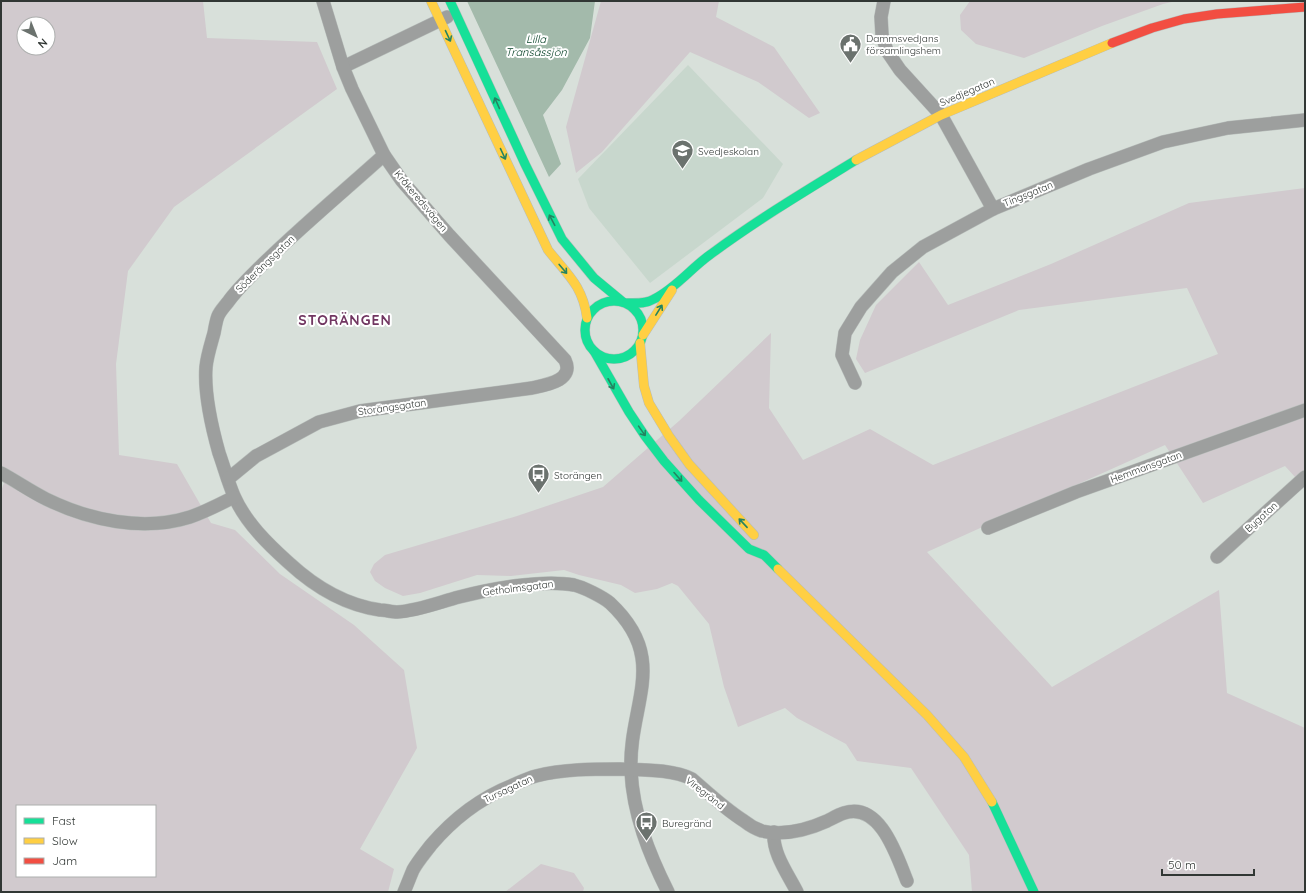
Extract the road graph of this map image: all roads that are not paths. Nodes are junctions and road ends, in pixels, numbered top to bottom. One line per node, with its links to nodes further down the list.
1 (323, 1): 8 (street, Kråkeredsvägen)
2 (431, 1): 7 (main road)
3 (450, 1): 6 (main road)
4 (884, 1): 9 (street)
5 (1305, 7): 9 (main road, Svedjegatan)
6 (456, 13): 7 (street); 14 (main road, one-way to 6)
7 (440, 21): 8 (street); 15 (main road, one-way to 15)
8 (343, 67): 11 (street, Kråkeredsvägen)
9 (941, 115): 12 (street); 13 (main road, Svedjegatan)
10 (1305, 120): 12 (street, Tingsgatan)
11 (384, 155): 18 (street, Kråkeredsvägen); 23 (street, Söderängsgatan)
12 (993, 209): 19 (street, Tingsgatan)
13 (675, 285): 14 (main road, Svedjegatan); 16 (main road, Svedjegatan, one-way to 13)
14 (625, 303): 15 (main road); 16 (main road)
15 (587, 318): 17 (main road)
16 (641, 339): 17 (main road); 26 (main road, one-way to 16)
17 (594, 351): 26 (main road, one-way to 26)
18 (566, 370): 23 (street, Storängsgatan)
19 (855, 383)
20 (1305, 410): 25 (street, Hemmansgatan)
21 (1, 473): 24 (street)
22 (1305, 477): 27 (street, Bygatan)
23 (228, 479): 24 (street, Söderängsgatan)
24 (234, 497): 28 (street, Getholmsgatan)
25 (988, 528)
26 (764, 555): 34 (main road)
27 (1217, 557)
28 (631, 770): 29 (street, Viregränd); 31 (street, Tursagatan); 32 (street, Getholmsgatan)
29 (774, 832): 30 (street); 33 (street)
30 (906, 881)
31 (404, 892)
32 (668, 892)
33 (797, 892)
34 (1034, 892)

